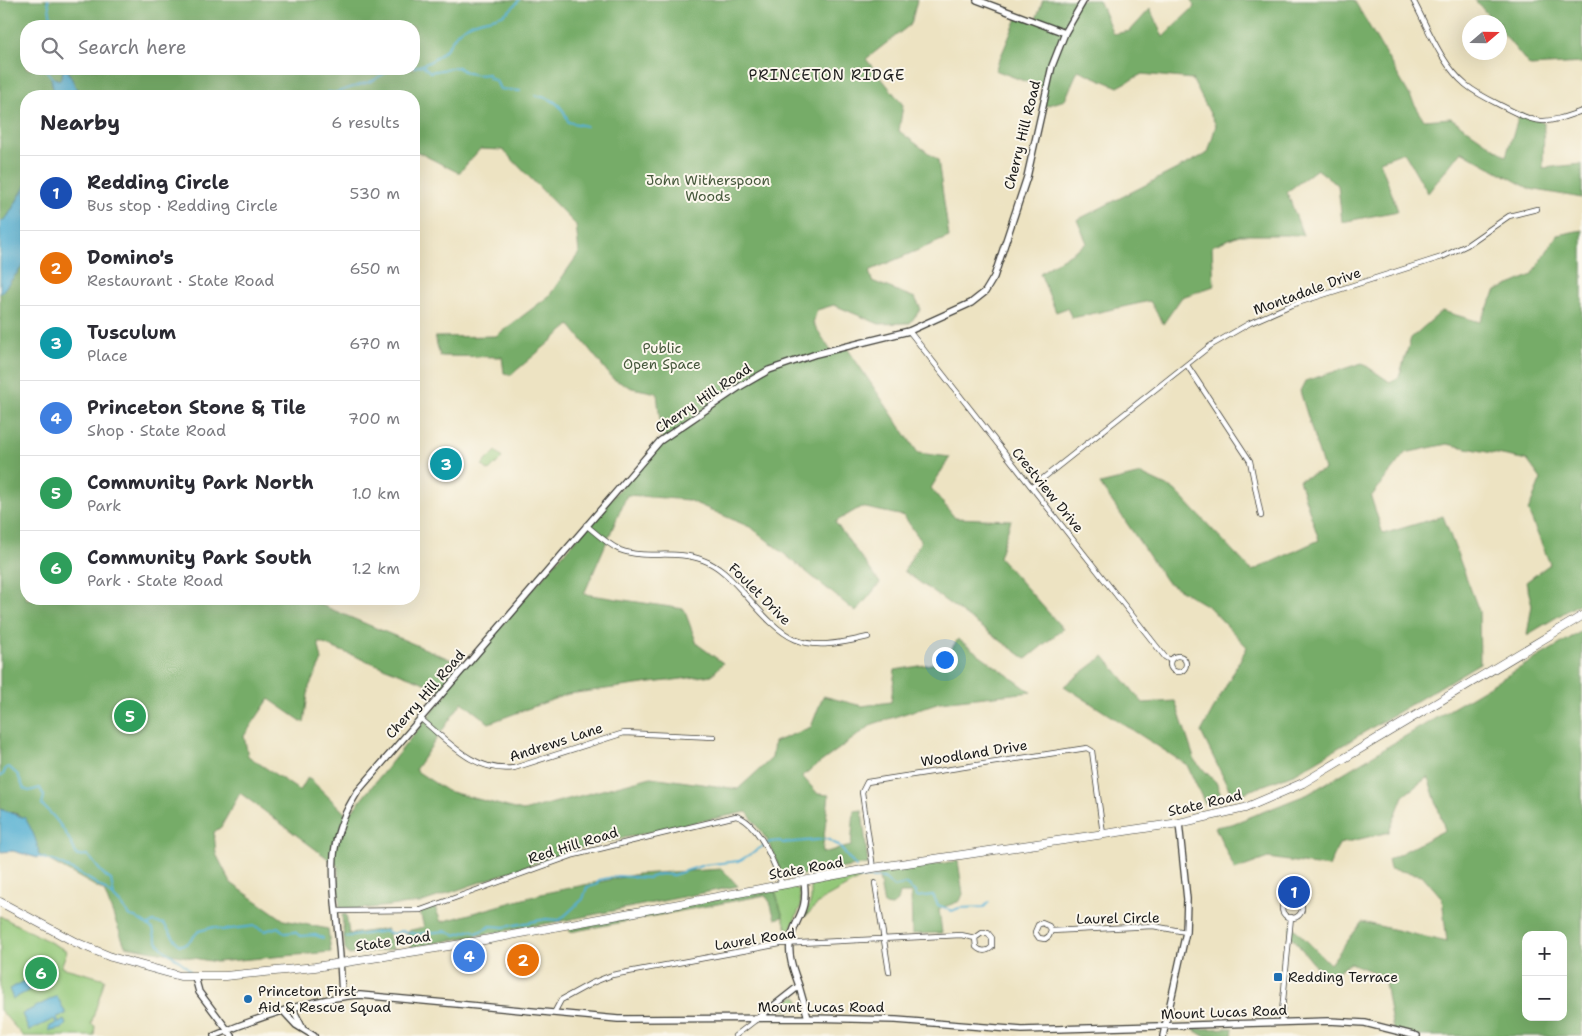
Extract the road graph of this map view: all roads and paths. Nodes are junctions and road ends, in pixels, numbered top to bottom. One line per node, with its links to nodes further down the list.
1 (976, 0): 4 (street)
2 (1084, 0): 4 (street, Cherry Hill Road)
3 (1413, 0): 5 (street)
4 (1065, 33): 7 (street, Cherry Hill Road)
5 (1582, 111)
6 (1537, 209): 8 (street, Montadale Drive)
7 (910, 331): 9 (street, Crestview Drive); 11 (street, Cherry Hill Road)
8 (1187, 365): 9 (street, Montadale Drive); 10 (street)
9 (1032, 487): 14 (street, Crestview Drive)
10 (1261, 516)
11 (586, 525): 13 (street, Foulet Drive); 15 (street, Cherry Hill Road)
12 (1582, 616): 17 (highway, State Road)
13 (868, 637)
14 (1170, 660)
15 (421, 718): 16 (street, Andrews Lane); 24 (street, Cherry Hill Road)
16 (714, 737)
17 (1180, 823): 18 (highway, State Road); 27 (street)
18 (1104, 834): 19 (highway, State Road); 19 (street, Woodland Drive)
19 (873, 868): 20 (highway, State Road)
20 (804, 881): 22 (highway, State Road); 30 (street)
21 (875, 882): 29 (street)
22 (782, 884): 24 (street, Red Hill Road); 31 (highway, State Road)
23 (0, 902): 33 (highway, State Road)
24 (336, 911): 31 (street, Cherry Hill Road)
25 (1291, 918): 25 (street); 41 (street)
26 (1051, 931): 27 (street, Laurel Circle)
27 (1186, 932): 42 (street)
28 (975, 938): 28 (street, Laurel Road); 29 (street, Laurel Road)
29 (884, 939): 30 (street, Laurel Road); 32 (street)
30 (790, 943): 34 (street); 38 (street, Laurel Road)
31 (341, 962): 33 (highway, State Road); 35 (street, Cherry Hill Road)
32 (889, 972)
33 (195, 978): 44 (street)
34 (799, 986): 39 (street); 40 (street)
35 (342, 996): 36 (street, Mount Lucas Road); 38 (street, Mount Lucas Road)
36 (293, 1009): 37 (street, Mount Lucas Road); 43 (street)
37 (284, 1012): 43 (street); 44 (street, Mount Lucas Road)
38 (554, 1013): 40 (street, Mount Lucas Road)
39 (808, 1018): 40 (street, Mount Lucas Road); 42 (street, Mount Lucas Road)
40 (757, 1019): 48 (street)
41 (1281, 1022): 42 (street, Mount Lucas Road); 50 (street, Mount Lucas Road)
42 (1167, 1026): 49 (street)
43 (303, 1029): 47 (street)
44 (228, 1030): 45 (street, Mount Lucas Road); 46 (street)
45 (214, 1036)
46 (232, 1036)
47 (314, 1036)
48 (736, 1036)
49 (1163, 1036)
50 (1417, 1036)

